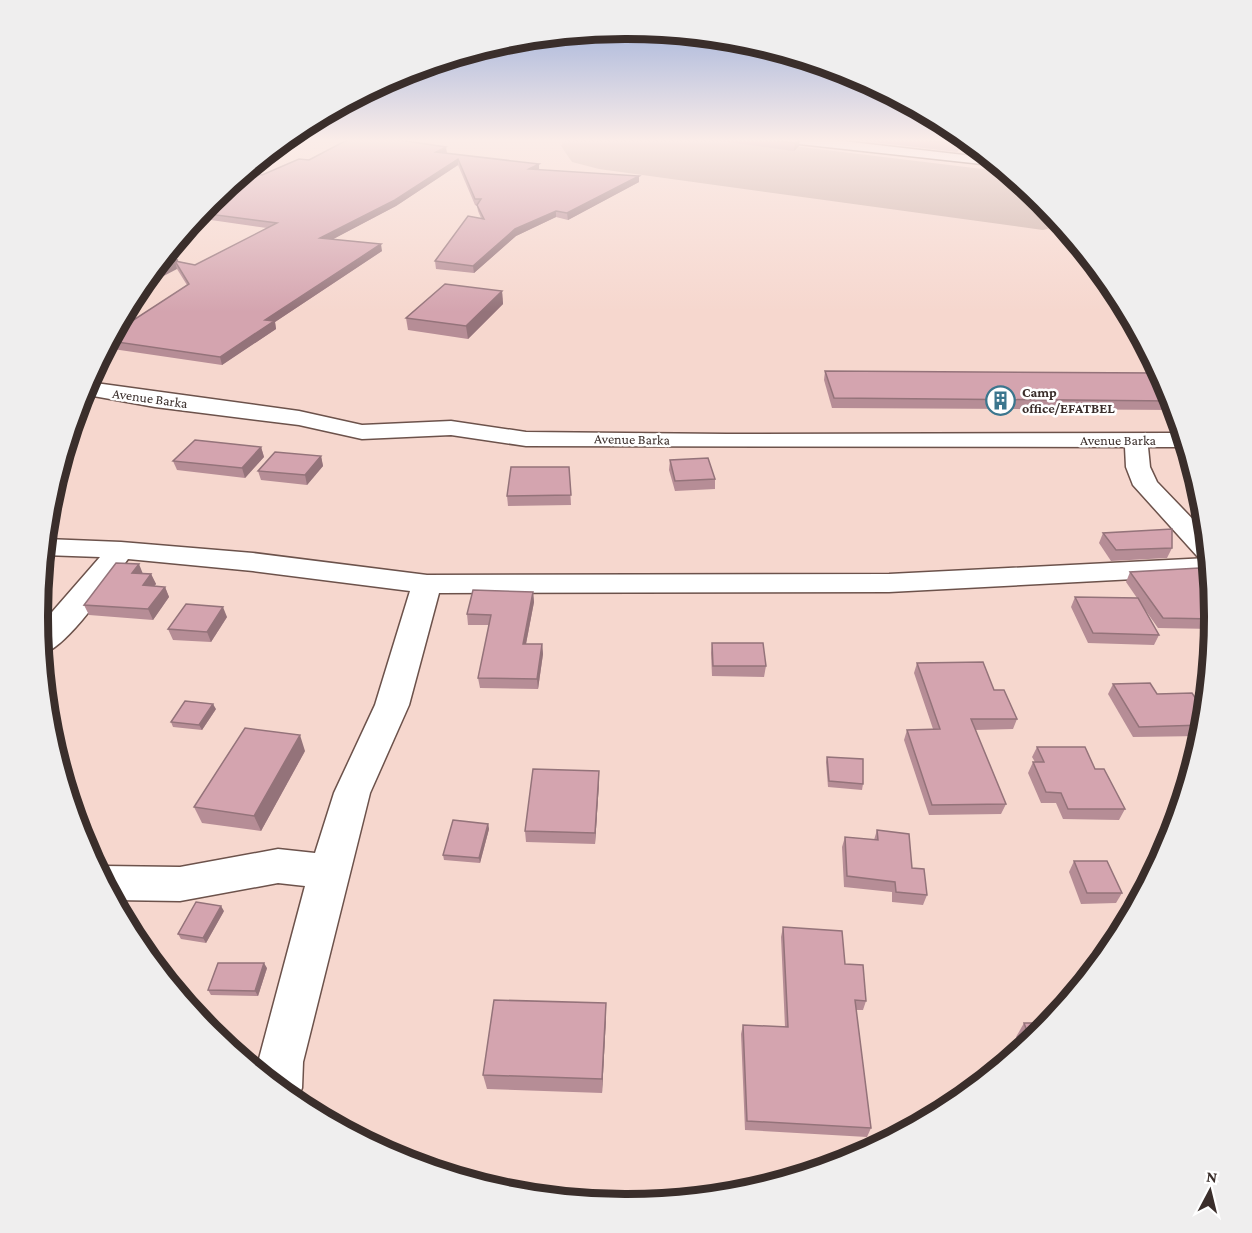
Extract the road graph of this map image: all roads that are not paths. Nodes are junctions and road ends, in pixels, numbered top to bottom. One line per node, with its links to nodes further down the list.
1 (95, 390): 2 (street, Avenue Barka)
2 (1136, 440): 3 (street, Avenue Barka); 4 (street)
3 (1176, 440)
4 (1199, 540)
5 (53, 547): 6 (street)
6 (121, 550): 8 (street); 9 (street)
7 (1201, 567): 8 (street)
8 (427, 584): 10 (street)
9 (49, 636)
10 (329, 871): 11 (street); 12 (street)
11 (114, 883)
12 (279, 1078)

